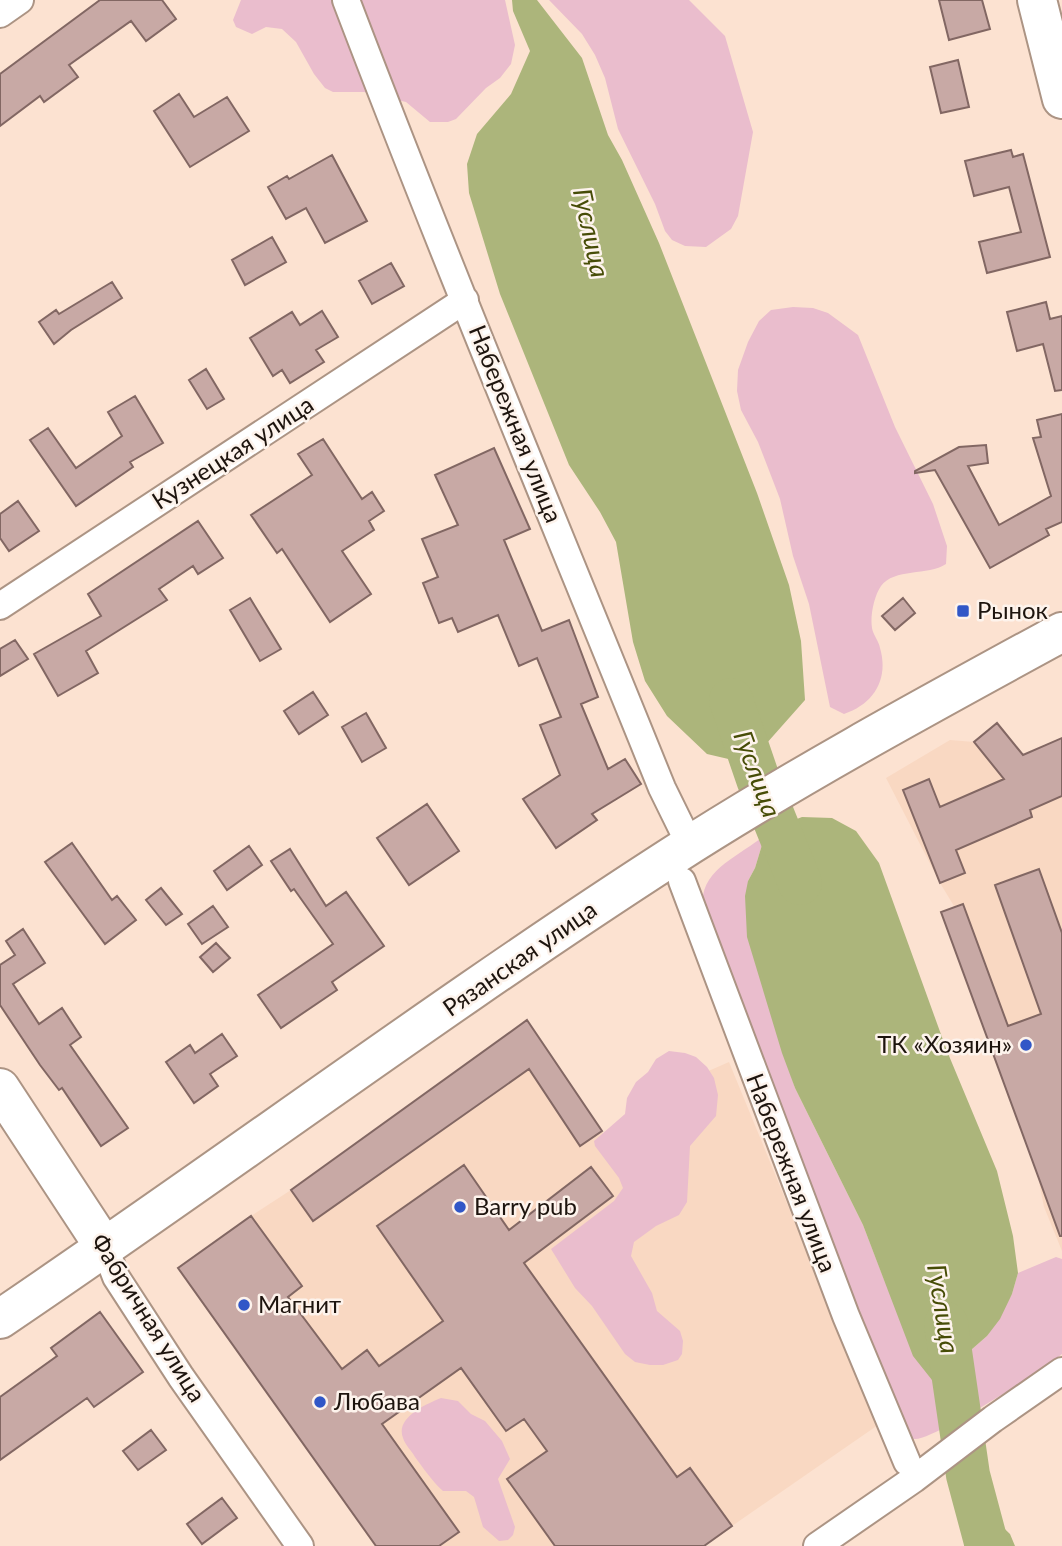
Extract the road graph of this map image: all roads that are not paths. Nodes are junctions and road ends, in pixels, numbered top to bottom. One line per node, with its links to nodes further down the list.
1 (20, 0): 4 (street)
2 (346, 0): 7 (street, Набережная улица)
3 (1037, 0): 5 (main road)
4 (0, 14)
5 (1055, 39): 6 (main road)
6 (1062, 99)
7 (465, 300): 8 (street, Кузнецкая улица); 10 (street, Набережная улица)
8 (0, 606)
9 (1062, 632): 10 (main road, Рязанская улица)
10 (690, 855): 12 (main road, Рязанская улица); 15 (street, Набережная улица)
11 (0, 1088): 12 (main road, Фабричная улица)
12 (105, 1248): 13 (main road, Рязанская улица); 16 (street, Фабричная улица)
13 (0, 1319)
14 (1062, 1371): 15 (street)
15 (916, 1466): 17 (street)
16 (300, 1546)
17 (817, 1546)

